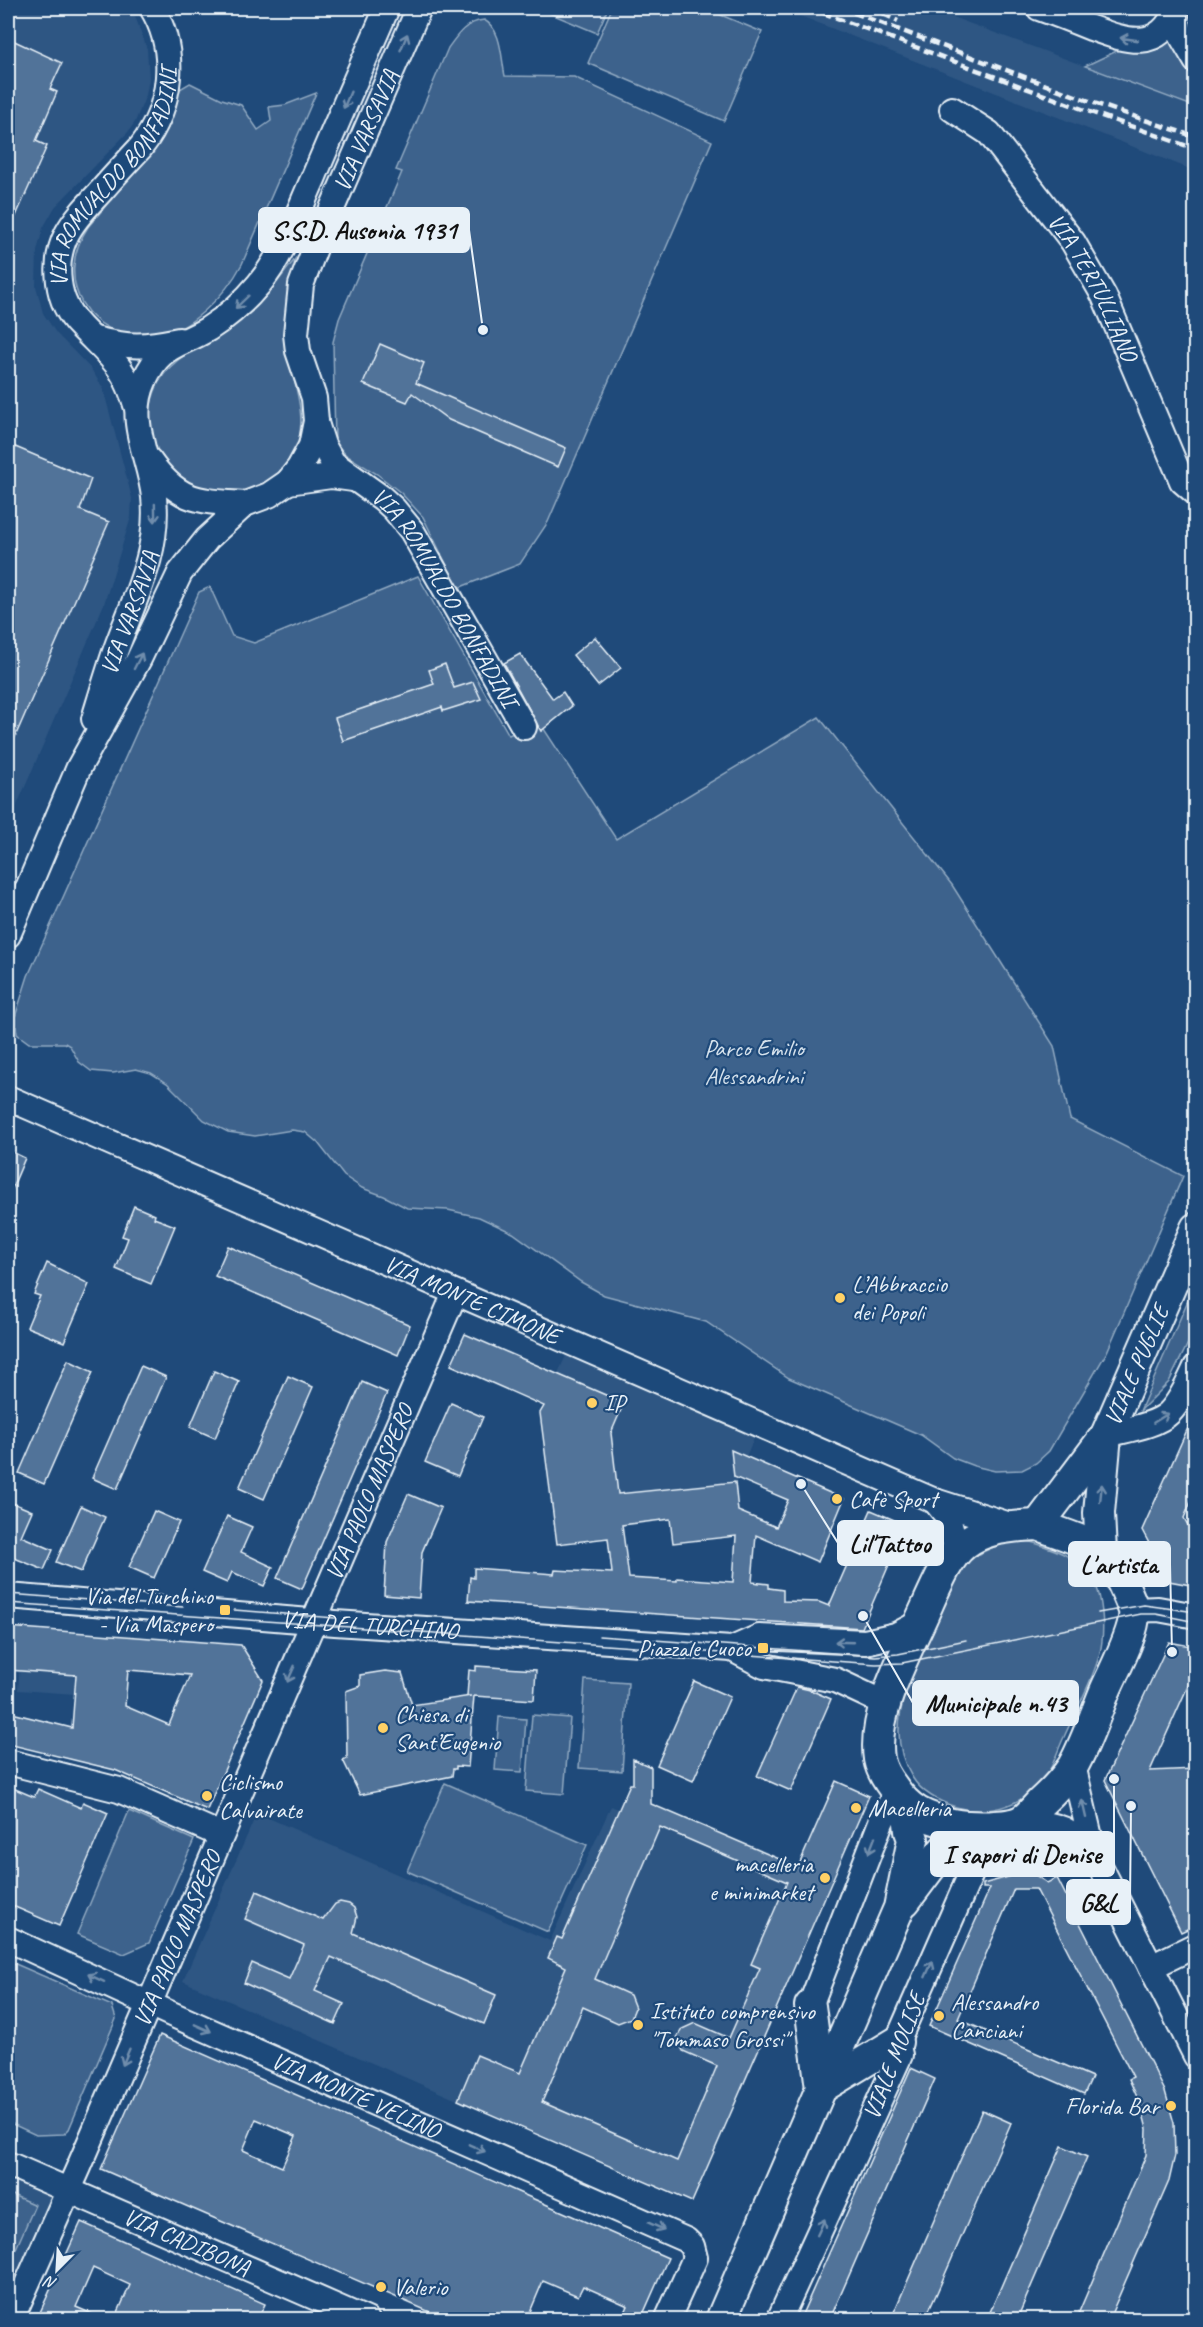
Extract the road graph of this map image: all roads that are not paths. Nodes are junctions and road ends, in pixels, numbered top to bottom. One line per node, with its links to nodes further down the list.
1 (152, 8): 8 (street, VIA ROMUALDO BONFADINI)
2 (387, 8): 9 (street, VIA VARSAVIA, one-way to 9)
3 (419, 8): 11 (street, VIA VARSAVIA, one-way to 3)
4 (1039, 8): 5 (street, one-way to 4)
5 (1176, 10): 6 (street)
6 (1196, 61)
7 (952, 109): 15 (street, VIA TERTULLIANO)
8 (95, 339): 9 (street); 10 (street, VIA ROMUALDO BONFADINI)
9 (187, 339): 10 (street, VIA VARSAVIA)
10 (137, 408): 12 (street, VIA VARSAVIA)
11 (316, 421): 13 (street, VIA ROMUALDO BONFADINI); 14 (street, VIA VARSAVIA)
12 (146, 456): 16 (street, VIA VARSAVIA); 18 (street, VIA VARSAVIA, one-way to 18)
13 (353, 478): 14 (street); 17 (street, VIA ROMUALDO BONFADINI)
14 (288, 482): 16 (street, VIA VARSAVIA)
15 (1196, 493)
16 (245, 504): 18 (street, VIA VARSAVIA, one-way to 16)
17 (524, 727)
18 (79, 767): 19 (street, VIA VARSAVIA)
19 (8, 935)
20 (8, 1098): 22 (street, VIA MONTE CIMONE)
21 (1196, 1228): 24 (main road, VIALE PUGLIE)
22 (456, 1293): 25 (street, VIA MONTE CIMONE); 32 (street, VIA PAOLO MASPERO)
23 (1196, 1367): 24 (street, VIALE PUGLIE, one-way to 23)
24 (1106, 1435): 26 (main road, VIALE PUGLIE); 28 (main road, VIALE PUGLIE, one-way to 24)
25 (935, 1501): 26 (street, VIA MONTE CIMONE); 27 (street)
26 (1025, 1525): 27 (main road); 28 (main road)
27 (956, 1549): 33 (main road)
28 (1101, 1552): 30 (main road)
29 (8, 1596): 32 (street, VIA DEL TURCHINO)
30 (1134, 1610): 31 (street); 37 (main road)
31 (1196, 1616)
32 (314, 1620): 34 (street, VIA DEL TURCHINO); 41 (street, VIA PAOLO MASPERO, one-way to 41)
33 (919, 1623): 34 (street, VIA DEL TURCHINO, one-way to 34); 35 (main road)
34 (732, 1649): 35 (street, VIA DEL TURCHINO)
35 (886, 1704): 38 (main road)
36 (8, 1762): 41 (street)
37 (1073, 1765): 39 (main road); 42 (street, one-way to 37)
38 (902, 1799): 40 (main road); 43 (main road); 48 (street, one-way to 48)
39 (1009, 1823): 40 (main road); 42 (street); 49 (street, VIALE MOLISE, one-way to 39)
40 (966, 1826): 43 (main road)
41 (221, 1835): 47 (street, VIA PAOLO MASPERO)
42 (1094, 1854): 46 (street)
43 (899, 1908): 51 (main road)
44 (8, 1939): 47 (street, VIA MONTE VELINO, one-way to 44)
45 (1196, 1945): 46 (street)
46 (1151, 1967): 50 (street)
47 (149, 2003): 53 (street, VIA PAOLO MASPERO, one-way to 53); 56 (street, VIA MONTE VELINO, one-way to 56)
48 (810, 2006): 51 (main road)
49 (897, 2042): 51 (main road); 58 (street, VIALE MOLISE, one-way to 49)
50 (1196, 2056)
51 (821, 2088): 57 (main road)
52 (8, 2164): 53 (street, VIA CADIBONA)
53 (68, 2190): 54 (street, VIA PAOLO MASPERO); 55 (street, VIA CADIBONA)
54 (11, 2319)
55 (367, 2319)
56 (667, 2319)
57 (721, 2319)
58 (779, 2319)

